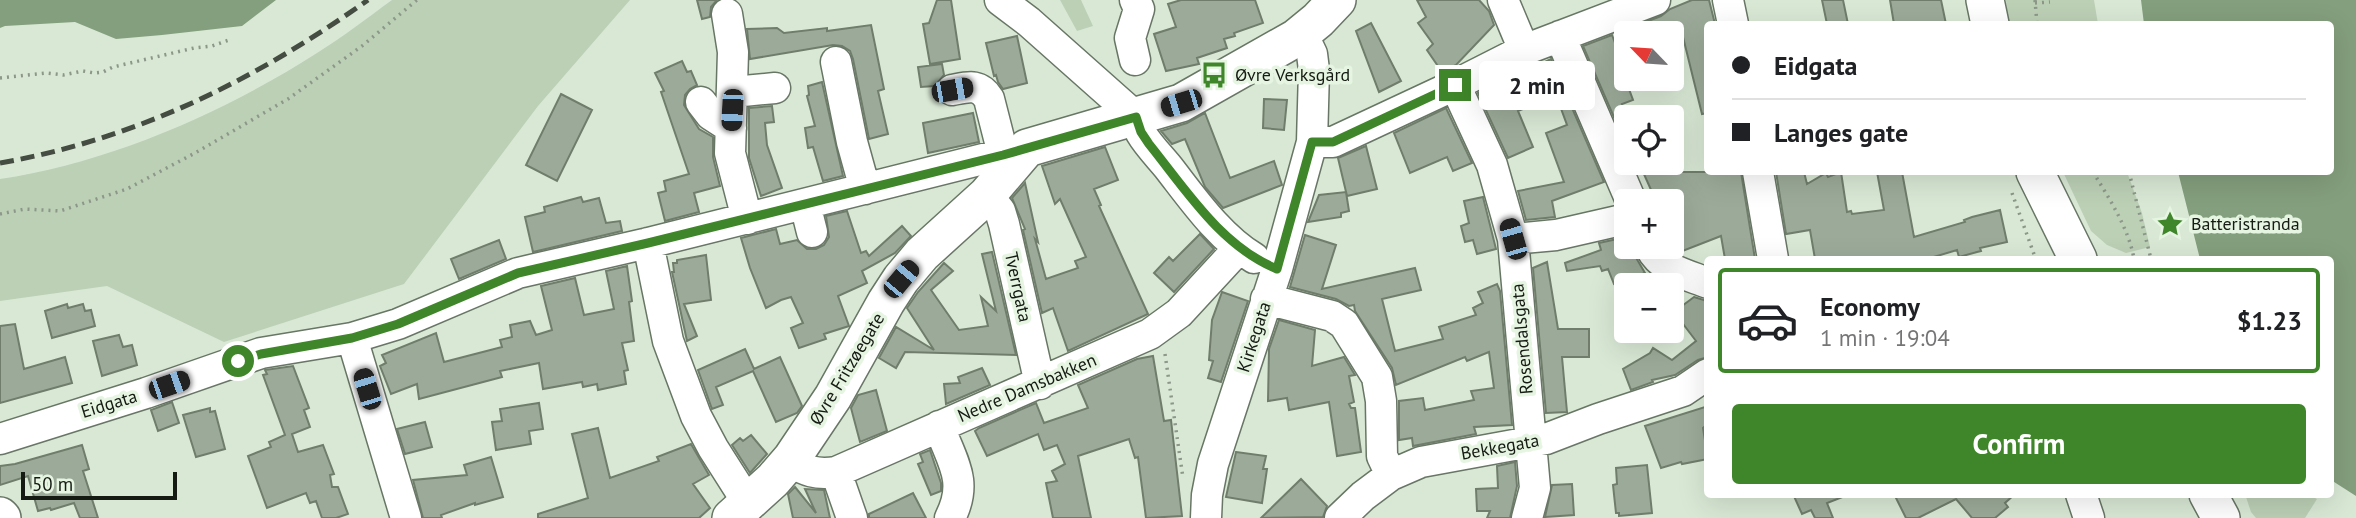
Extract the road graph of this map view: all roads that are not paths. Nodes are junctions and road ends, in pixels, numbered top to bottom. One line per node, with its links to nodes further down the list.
1 (1000, 0): 21 (street)
2 (1337, 0): 11 (main road)
3 (1503, 0): 13 (street)
4 (1655, 0): 12 (street)
5 (1728, 0): 9 (street)
6 (1985, 0): 10 (main road)
7 (1142, 3): 14 (street)
8 (727, 14): 19 (street)
9 (1732, 21)
10 (1989, 21)
11 (1296, 30): 21 (main road); 23 (street, Kirkegata)
12 (1560, 36): 13 (street); 28 (street)
13 (1524, 50): 16 (street)
14 (1135, 60)
15 (836, 62): 27 (street)
16 (1455, 85): 23 (street); 32 (street, Rosendalsgata)
17 (775, 88): 19 (street)
18 (952, 90): 24 (street)
19 (733, 92): 22 (street)
20 (701, 102): 22 (street)
21 (1136, 117): 24 (main road); 34 (street)
22 (731, 128): 30 (street)
23 (1312, 142): 38 (street, Kirkegata)
24 (1015, 151): 27 (street, Eidgata); 29 (main road, Øvre Fritzøegate)
25 (1759, 175): 35 (street)
26 (2022, 177): 36 (main road)
27 (865, 189): 30 (street, Eidgata)
28 (1626, 189)
29 (987, 195): 43 (street, Tverrgata); 47 (main road, Øvre Fritzøegate)
30 (747, 219): 33 (street, Eidgata)
31 (1614, 222): 32 (street)
32 (1513, 239): 46 (street, Rosendalsgata)
33 (648, 243): 41 (street, Eidgata); 51 (street)
34 (1240, 248): 38 (street); 43 (street, Nedre Damsbakken)
35 (1772, 256)
36 (2060, 256)
37 (1657, 259): 39 (street)
38 (1277, 269): 40 (street, Kirkegata)
39 (1704, 281)
40 (1266, 299): 49 (street); 55 (street, Kirkegata)
41 (352, 338): 45 (street, Eidgata); 52 (street)
42 (1704, 377): 46 (street, Bekkegata)
43 (1040, 384): 44 (street, Nedre Damsbakken)
44 (939, 426): 48 (street, Nedre Damsbakken); 54 (street)
45 (0, 439)
46 (1531, 443): 49 (street, Bekkegata); 57 (street, Rosendalsgata)
47 (789, 461): 48 (street); 51 (main road, Øvre Fritzøegate)
48 (836, 472): 53 (street)
49 (1391, 475): 56 (street, Bekkegata)
50 (2210, 498): 58 (main road)
51 (740, 511)
52 (406, 518)
53 (852, 518)
54 (950, 518)
55 (1206, 518)
56 (1340, 518)
57 (1527, 518)
58 (2221, 518)

